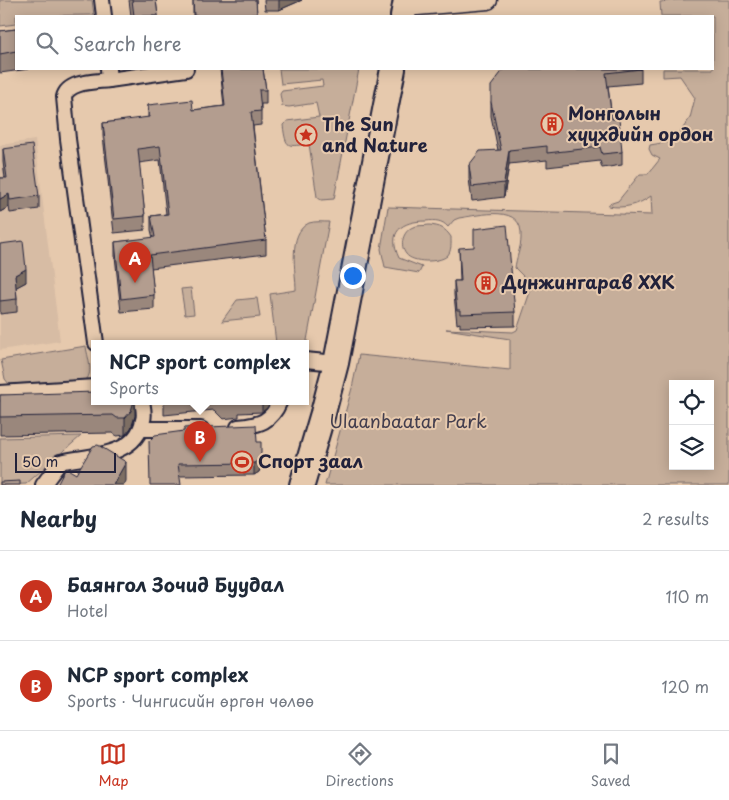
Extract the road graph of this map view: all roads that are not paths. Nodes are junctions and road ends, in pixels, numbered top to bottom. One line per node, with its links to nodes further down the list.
1 (102, 0): 4 (street)
2 (488, 0): 3 (street)
3 (405, 8)
4 (104, 15)
5 (171, 70): 7 (street)
6 (393, 70): 10 (highway)
7 (109, 74): 8 (street)
8 (96, 340)
9 (309, 360): 10 (street)
10 (336, 363): 17 (highway)
11 (91, 387): 12 (street)
12 (0, 393)
13 (142, 405): 15 (street)
14 (278, 405): 15 (street)
15 (141, 429): 16 (street)
16 (43, 485)
17 (302, 485)

